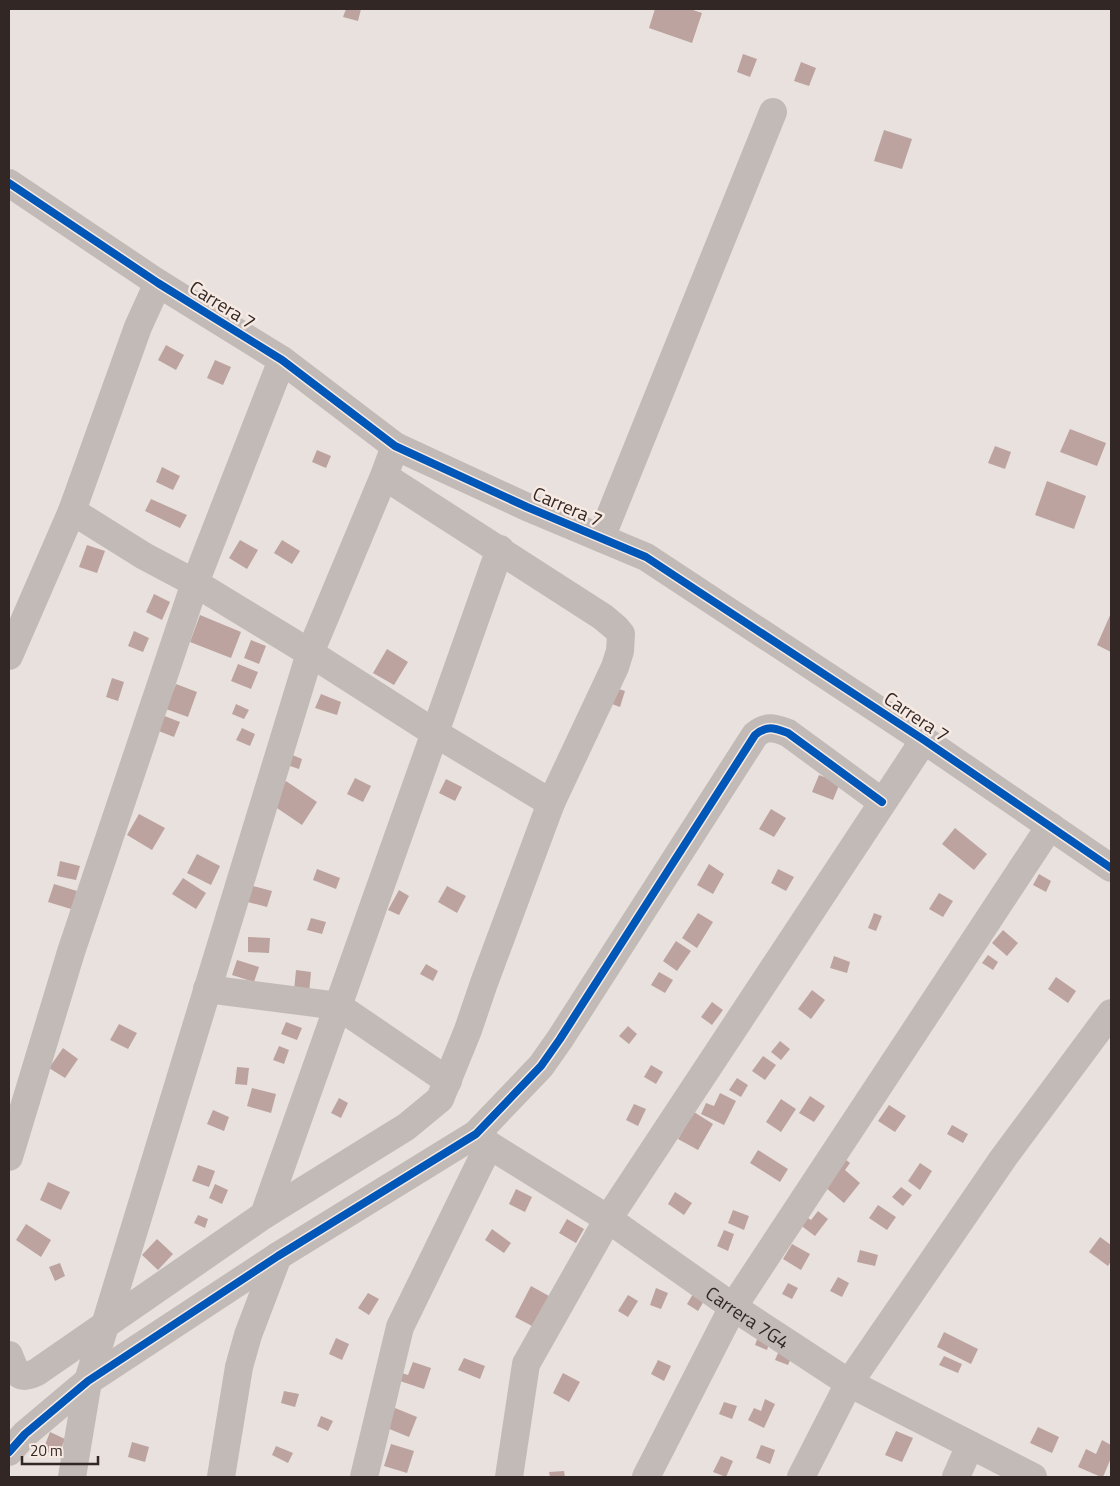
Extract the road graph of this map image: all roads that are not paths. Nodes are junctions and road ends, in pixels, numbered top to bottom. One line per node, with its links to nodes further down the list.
1 (773, 112): 8 (street)
2 (9, 183): 3 (street, Carrera 7)
3 (158, 283): 4 (street, Carrera 7); 7 (street)
4 (282, 360): 5 (street, Carrera 7); 10 (street)
5 (395, 446): 6 (street); 8 (street, Carrera 7)
6 (384, 476): 9 (street); 11 (street)
7 (72, 511): 10 (street); 12 (street)
8 (602, 538): 14 (street, Carrera 7)
9 (500, 550): 13 (street); 16 (street)
10 (195, 583): 11 (street); 24 (street)
11 (310, 653): 13 (street); 19 (street)
12 (9, 656)
13 (435, 733): 16 (street); 20 (street)
14 (924, 740): 15 (street); 17 (street, Carrera 7)
15 (882, 802): 23 (street); 26 (street)
16 (551, 803): 22 (street)
17 (1050, 826): 18 (street, Carrera 7); 28 (street)
18 (1111, 868)
19 (207, 989): 20 (street); 29 (street)
20 (338, 1006): 22 (street); 25 (street)
21 (1111, 1013): 32 (street)
22 (448, 1081): 25 (street)
23 (482, 1140): 26 (street, Carrera 7G4); 27 (street); 37 (street)
24 (9, 1157)
25 (264, 1215): 29 (street)
26 (608, 1219): 28 (street, Carrera 7G4); 38 (street)
27 (278, 1256): 31 (street); 36 (street)
28 (733, 1307): 32 (street, Carrera 7G4); 39 (street)
29 (105, 1326): 30 (street); 31 (street)
30 (9, 1355)
31 (88, 1381): 34 (street); 35 (street)
32 (849, 1384): 33 (street, Carrera 7G4); 40 (street)
33 (970, 1446): 41 (street); 42 (street, Carrera 7G4)
34 (9, 1452)
35 (72, 1477)
36 (222, 1477)
37 (364, 1477)
38 (509, 1477)
39 (646, 1477)
40 (801, 1477)
41 (956, 1477)
42 (1033, 1477)

